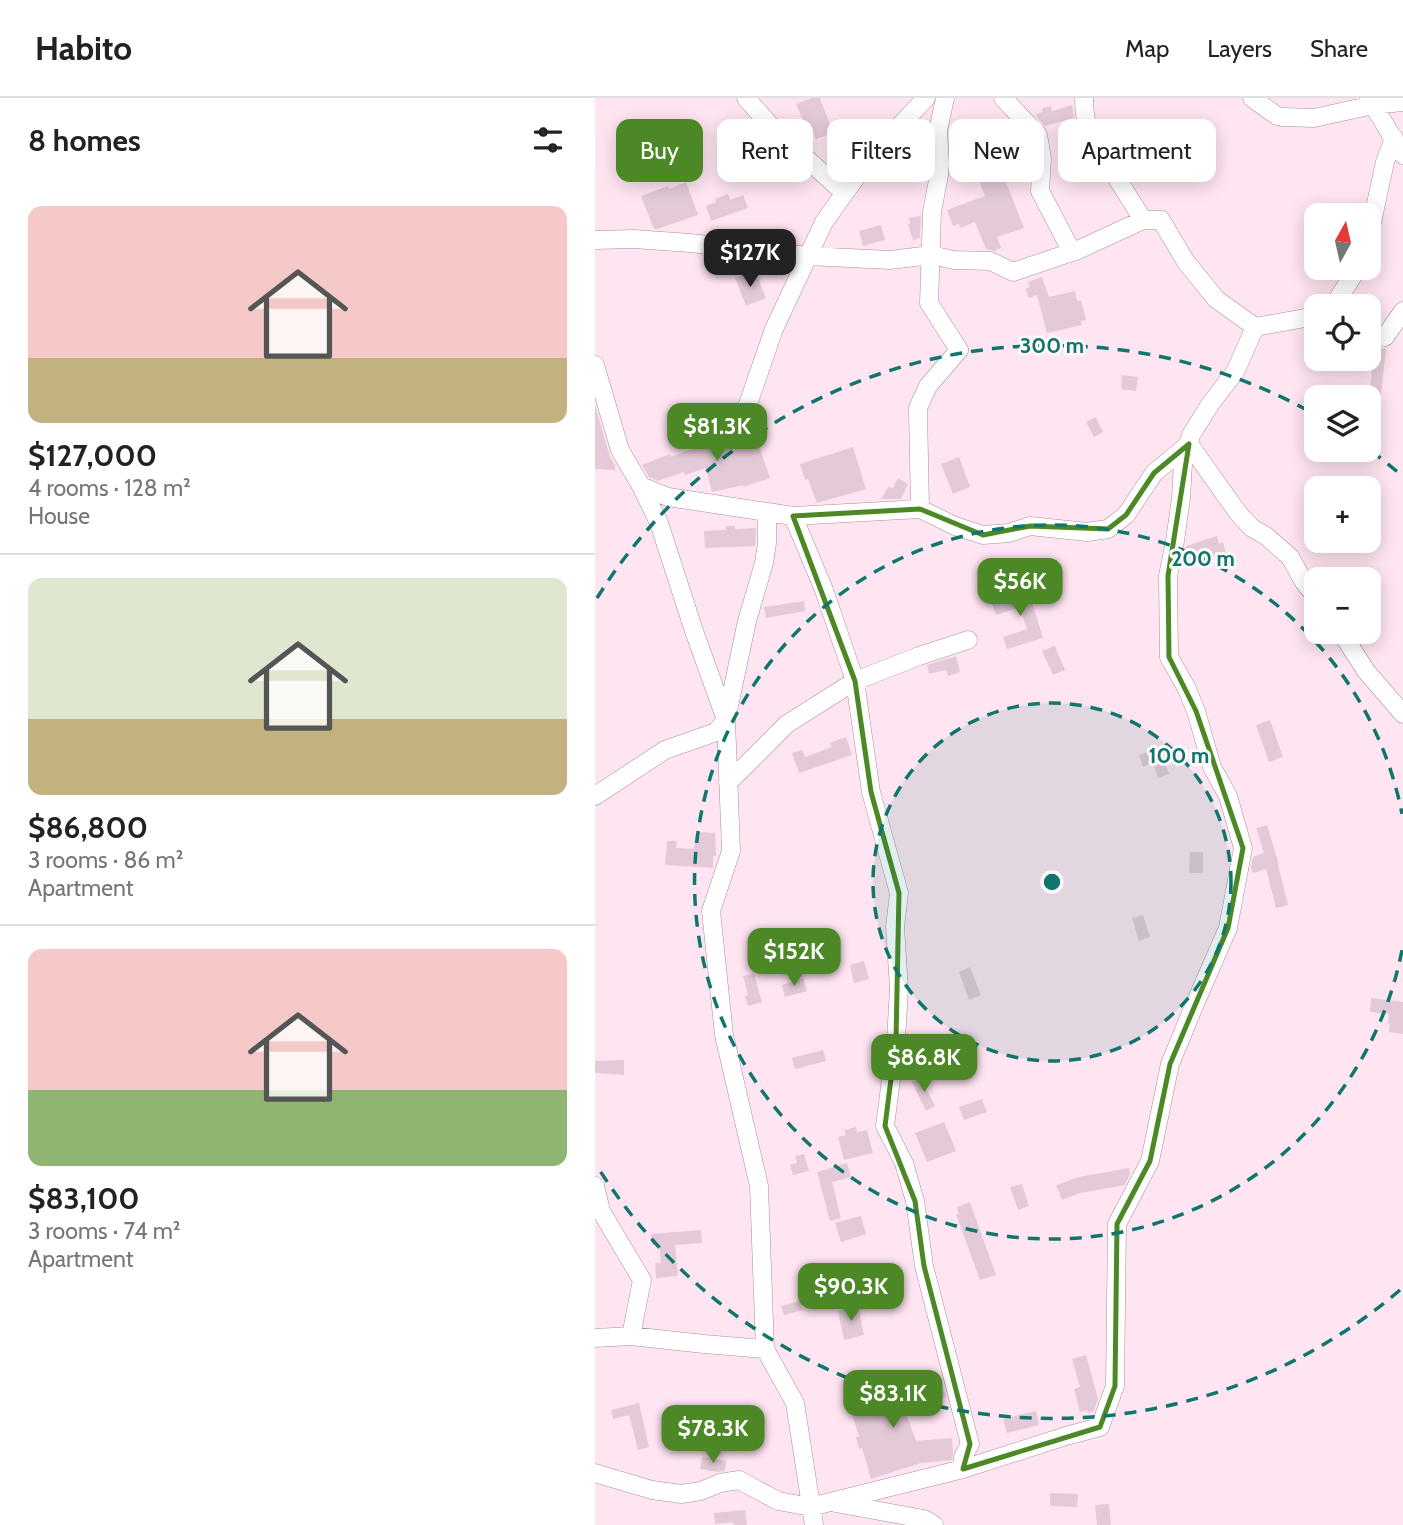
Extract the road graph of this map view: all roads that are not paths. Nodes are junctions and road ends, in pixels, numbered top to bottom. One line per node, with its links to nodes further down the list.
1 (746, 98): 11 (street)
2 (926, 98): 11 (street)
3 (945, 98): 16 (street)
4 (1003, 98): 15 (street)
5 (1084, 98): 13 (street)
6 (1252, 98): 7 (street)
7 (1371, 101): 8 (street); 9 (street)
8 (1403, 102)
9 (1394, 138): 10 (street); 12 (street)
10 (1403, 155)
11 (845, 193): 17 (street)
12 (1376, 203)
13 (1143, 220): 15 (street); 20 (street)
14 (595, 240): 17 (street)
15 (1072, 252): 16 (street)
16 (931, 255): 17 (street); 26 (street)
17 (808, 256): 23 (street)
18 (1403, 311): 21 (street)
19 (1304, 318): 20 (street)
20 (1255, 327): 24 (street)
21 (1385, 337)
22 (595, 365): 25 (street)
23 (747, 407)
24 (1189, 444): 26 (street); 29 (street); 41 (street)
25 (641, 486): 27 (street); 34 (street)
26 (920, 509): 28 (street)
27 (767, 512): 28 (street); 34 (street)
28 (793, 516): 32 (street)
29 (1304, 582)
30 (968, 640): 32 (street)
31 (1349, 644): 33 (street)
32 (855, 681): 35 (street); 41 (street)
33 (1403, 714)
34 (726, 720): 35 (street); 36 (street)
35 (729, 783): 40 (street)
36 (595, 796)
37 (595, 1186): 38 (street)
38 (631, 1336): 39 (street); 40 (street)
39 (595, 1338)
40 (765, 1349): 44 (street)
41 (963, 1469): 43 (street)
42 (595, 1473): 44 (street)
43 (830, 1502): 44 (street); 45 (street)
44 (813, 1516)
45 (934, 1525)

